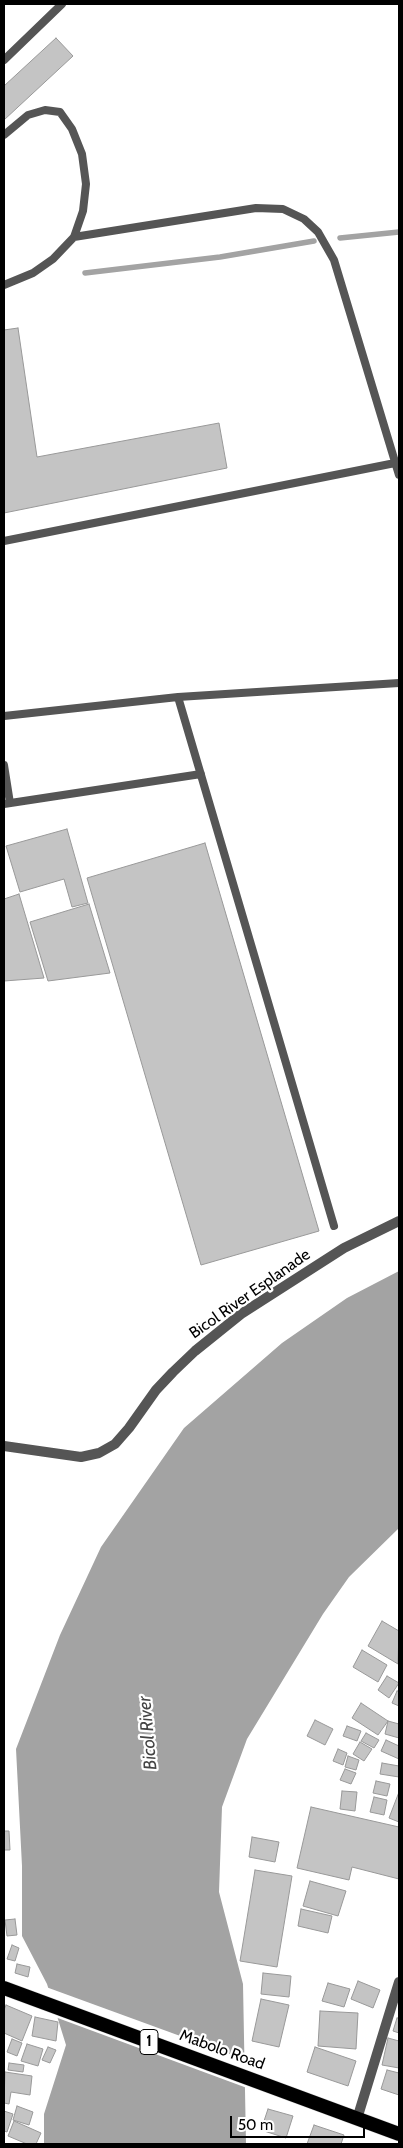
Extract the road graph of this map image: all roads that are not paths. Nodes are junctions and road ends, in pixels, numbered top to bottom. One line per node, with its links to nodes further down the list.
1 (62, 4): 2 (lane)
2 (4, 60)
3 (4, 135): 4 (lane)
4 (74, 237): 5 (lane); 6 (lane)
5 (4, 285)
6 (396, 463): 7 (lane); 8 (lane)
7 (399, 475)
8 (4, 541)
9 (399, 683): 10 (lane)
10 (178, 697): 11 (lane); 13 (lane)
11 (4, 716)
12 (4, 765): 14 (lane)
13 (201, 774): 14 (lane); 16 (lane)
14 (7, 803)
15 (399, 1221): 17 (street, Bicol River Esplanade)
16 (334, 1226)
17 (4, 1446)
18 (399, 1982): 20 (street)
19 (6, 1989): 20 (highway, Mabolo Road / 1)
20 (357, 2119): 21 (highway, Mabolo Road / 1)
21 (399, 2134)

